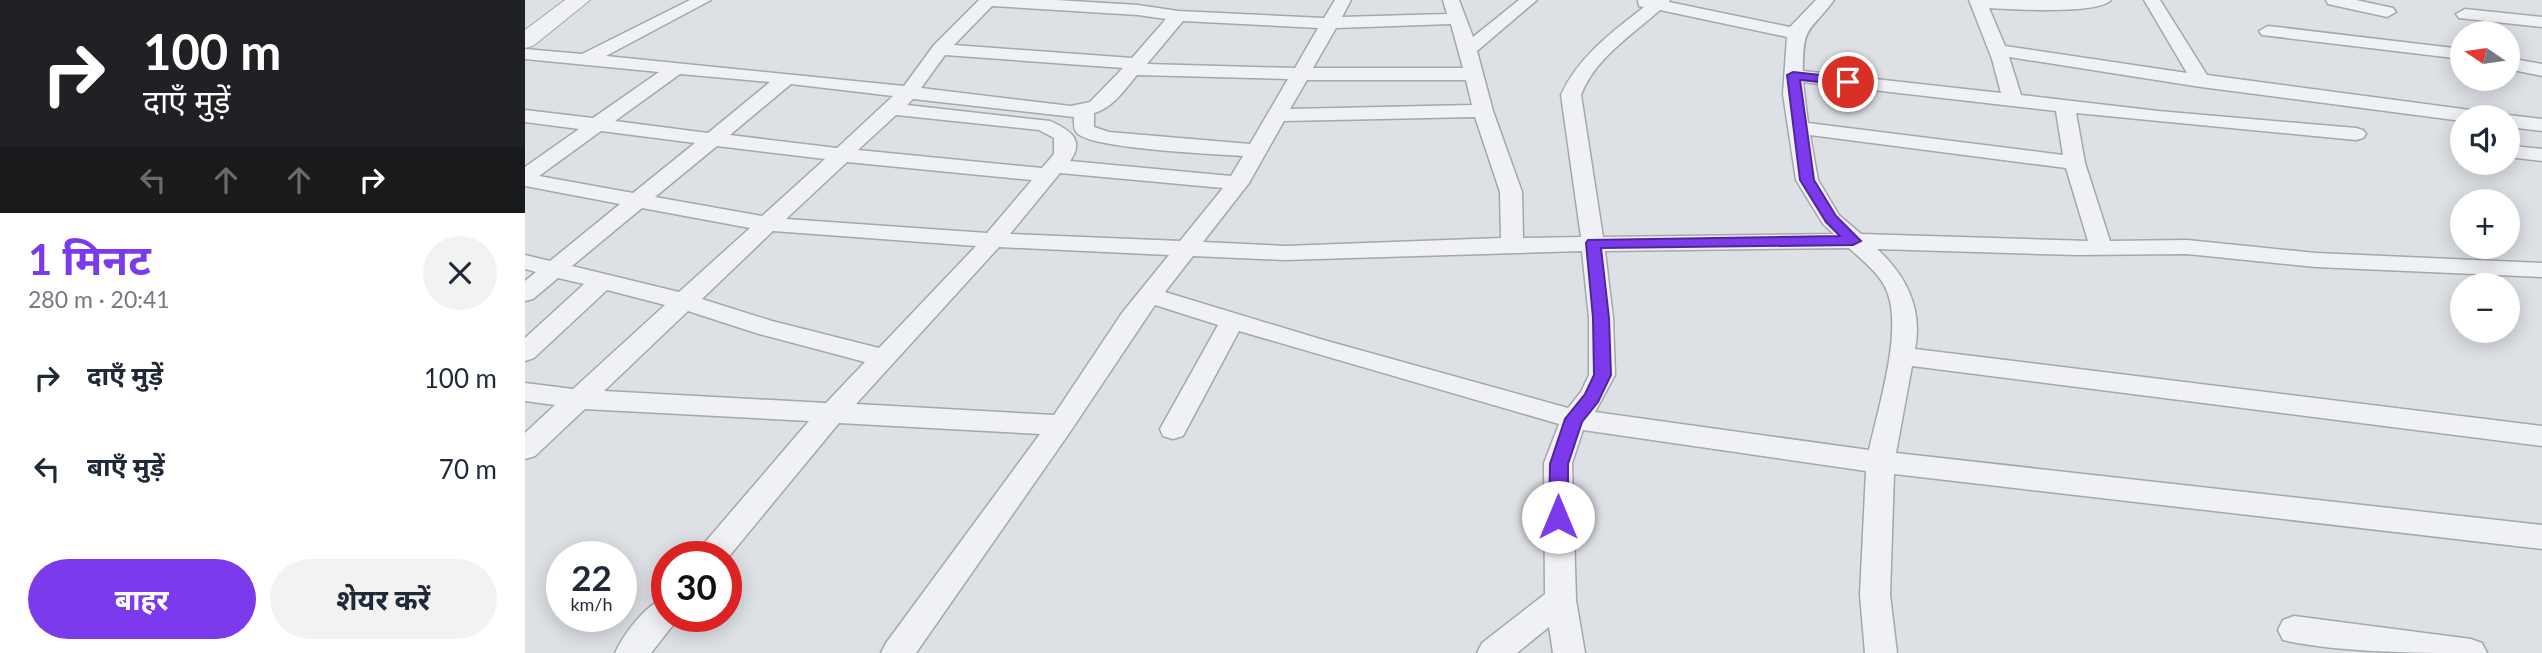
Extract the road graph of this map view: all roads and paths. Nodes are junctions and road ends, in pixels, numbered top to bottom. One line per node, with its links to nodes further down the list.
1 (579, 0): 20 (street)
2 (703, 0): 27 (street)
3 (1230, 0): 17 (street)
4 (1529, 0): 23 (street)
5 (1826, 0): 21 (street)
6 (2103, 0): 10 (street)
7 (2152, 0): 36 (street)
8 (2334, 0): 14 (street)
9 (989, 1): 16 (street); 22 (street)
10 (1977, 1): 24 (street)
11 (1652, 2): 21 (street); 64 (street)
12 (1334, 7): 13 (street); 17 (street); 32 (street)
13 (1454, 9): 23 (street)
14 (2387, 12)
15 (2465, 14): 18 (street)
16 (1178, 16): 17 (street); 29 (street)
17 (1212, 18)
18 (2542, 22)
19 (2268, 31): 25 (street)
20 (530, 32)
21 (1796, 34): 34 (street)
22 (940, 49): 29 (street); 37 (street)
23 (1468, 50): 33 (street)
24 (1997, 50): 36 (street); 38 (street)
25 (2450, 53)
26 (525, 54): 27 (street)
27 (584, 60): 30 (street)
28 (2520, 66): 31 (street)
29 (1135, 67): 32 (street); 41 (street)
30 (676, 68): 35 (street); 47 (street)
31 (2542, 69)
32 (1301, 74): 33 (street); 45 (street)
33 (1474, 74): 42 (street)
34 (1793, 75): 38 (street); 49 (street)
35 (787, 79): 37 (street); 51 (street)
36 (2201, 81): 43 (street)
37 (909, 92): 40 (street); 41 (street)
38 (2013, 101): 39 (street)
39 (2065, 107): 50 (street); 56 (street)
40 (891, 109): 54 (street); 57 (street)
41 (1084, 111): 52 (street)
42 (1483, 111): 45 (street); 65 (street)
43 (2450, 113)
44 (525, 116): 47 (street)
45 (1276, 116): 52 (street)
46 (2520, 122): 48 (street)
47 (596, 125): 51 (street); 58 (street)
48 (2542, 125)
49 (1799, 128): 56 (street); 63 (street)
50 (2356, 134)
51 (715, 137): 54 (street); 60 (street)
52 (1257, 151): 59 (street)
53 (2520, 153): 55 (street)
54 (842, 155): 57 (street); 61 (street)
55 (2542, 155)
56 (2075, 163): 66 (street)
57 (1050, 171): 59 (street); 62 (street)
58 (525, 178): 60 (street)
59 (1238, 183): 67 (street)
60 (638, 200): 61 (street); 69 (street)
61 (766, 224): 62 (street); 74 (street)
62 (992, 240): 67 (street); 78 (street)
63 (1853, 241): 64 (street); 66 (street); 77 (street)
64 (1594, 243): 65 (street); 82 (street)
65 (1513, 245): 67 (street)
66 (2101, 247): 70 (street)
67 (1187, 248): 73 (street)
68 (525, 262): 69 (street)
69 (552, 270): 71 (street); 72 (street)
70 (2542, 270)
71 (601, 282): 74 (street); 76 (street)
72 (525, 293)
73 (1149, 295): 75 (street); 83 (street)
74 (683, 301): 78 (street); 80 (street)
75 (1232, 321): 82 (street); 84 (street)
76 (525, 352)
77 (1901, 356): 85 (street); 87 (street)
78 (885, 358): 81 (street)
79 (525, 393): 80 (street)
80 (578, 399): 81 (street); 86 (street)
81 (831, 414): 83 (street); 89 (street)
82 (1574, 419): 87 (street); 90 (street)
83 (1061, 425): 94 (street)
84 (1173, 429)
85 (2542, 436)
86 (525, 449)
87 (1880, 462): 88 (street); 97 (street)
88 (2542, 537)
89 (725, 541)
90 (1561, 600): 95 (street); 96 (street)
91 (651, 629): 93 (street)
92 (2294, 630): 98 (street)
93 (631, 653)
94 (897, 653)
95 (1493, 653)
96 (1569, 653)
97 (1881, 653)
98 (2471, 653)

